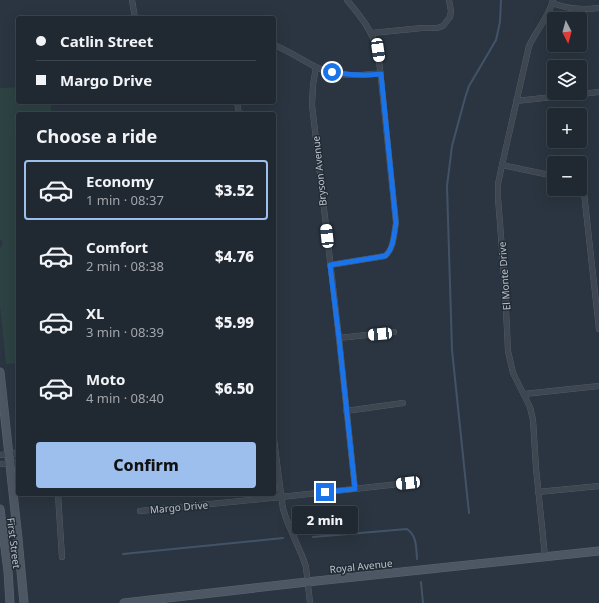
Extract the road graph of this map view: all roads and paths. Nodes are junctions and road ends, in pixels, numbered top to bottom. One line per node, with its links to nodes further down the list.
1 (132, 0): 6 (street)
2 (347, 0): 7 (street)
3 (449, 0): 7 (street)
4 (552, 2): 5 (street); 12 (street, El Monte Drive)
5 (599, 8)
6 (135, 16)
7 (372, 33): 10 (street)
8 (276, 46): 9 (street)
9 (316, 67): 10 (street); 16 (street, Bryson Avenue)
10 (381, 74): 16 (street)
11 (599, 92): 12 (street)
12 (516, 101): 13 (street, El Monte Drive)
13 (502, 164): 14 (street); 22 (street, El Monte Drive)
14 (547, 174)
15 (584, 196): 17 (street)
16 (330, 265): 19 (street, Bryson Avenue)
17 (599, 329)
18 (394, 332): 19 (street)
19 (339, 338): 24 (street, Bryson Avenue)
20 (0, 372): 25 (main road, First Street)
21 (599, 386): 22 (street)
22 (524, 394): 34 (street, El Monte Drive)
23 (403, 403): 24 (street)
24 (346, 411): 32 (street, Bryson Avenue)
25 (14, 453): 26 (street); 28 (main road, First Street)
26 (0, 455)
27 (276, 456): 37 (street)
28 (14, 463): 29 (street); 33 (main road, First Street)
29 (0, 464)
30 (408, 483): 32 (street, Margo Drive)
31 (599, 486): 34 (street)
32 (355, 489): 37 (street, Margo Drive)
33 (16, 491)
34 (538, 492): 42 (street, El Monte Drive)
35 (16, 496): 46 (main road, First Street)
36 (58, 496): 43 (street)
37 (281, 497): 39 (street, Margo Drive); 44 (street)
38 (0, 509): 40 (main road, First Street)
39 (140, 511)
40 (2, 541): 45 (main road, First Street)
41 (599, 551): 42 (main road, Royal Avenue)
42 (545, 556): 44 (main road, Royal Avenue)
43 (62, 557)
44 (307, 582): 47 (main road, Royal Avenue); 48 (street)
45 (10, 603)
46 (24, 603)
47 (124, 603)
48 (310, 603)

